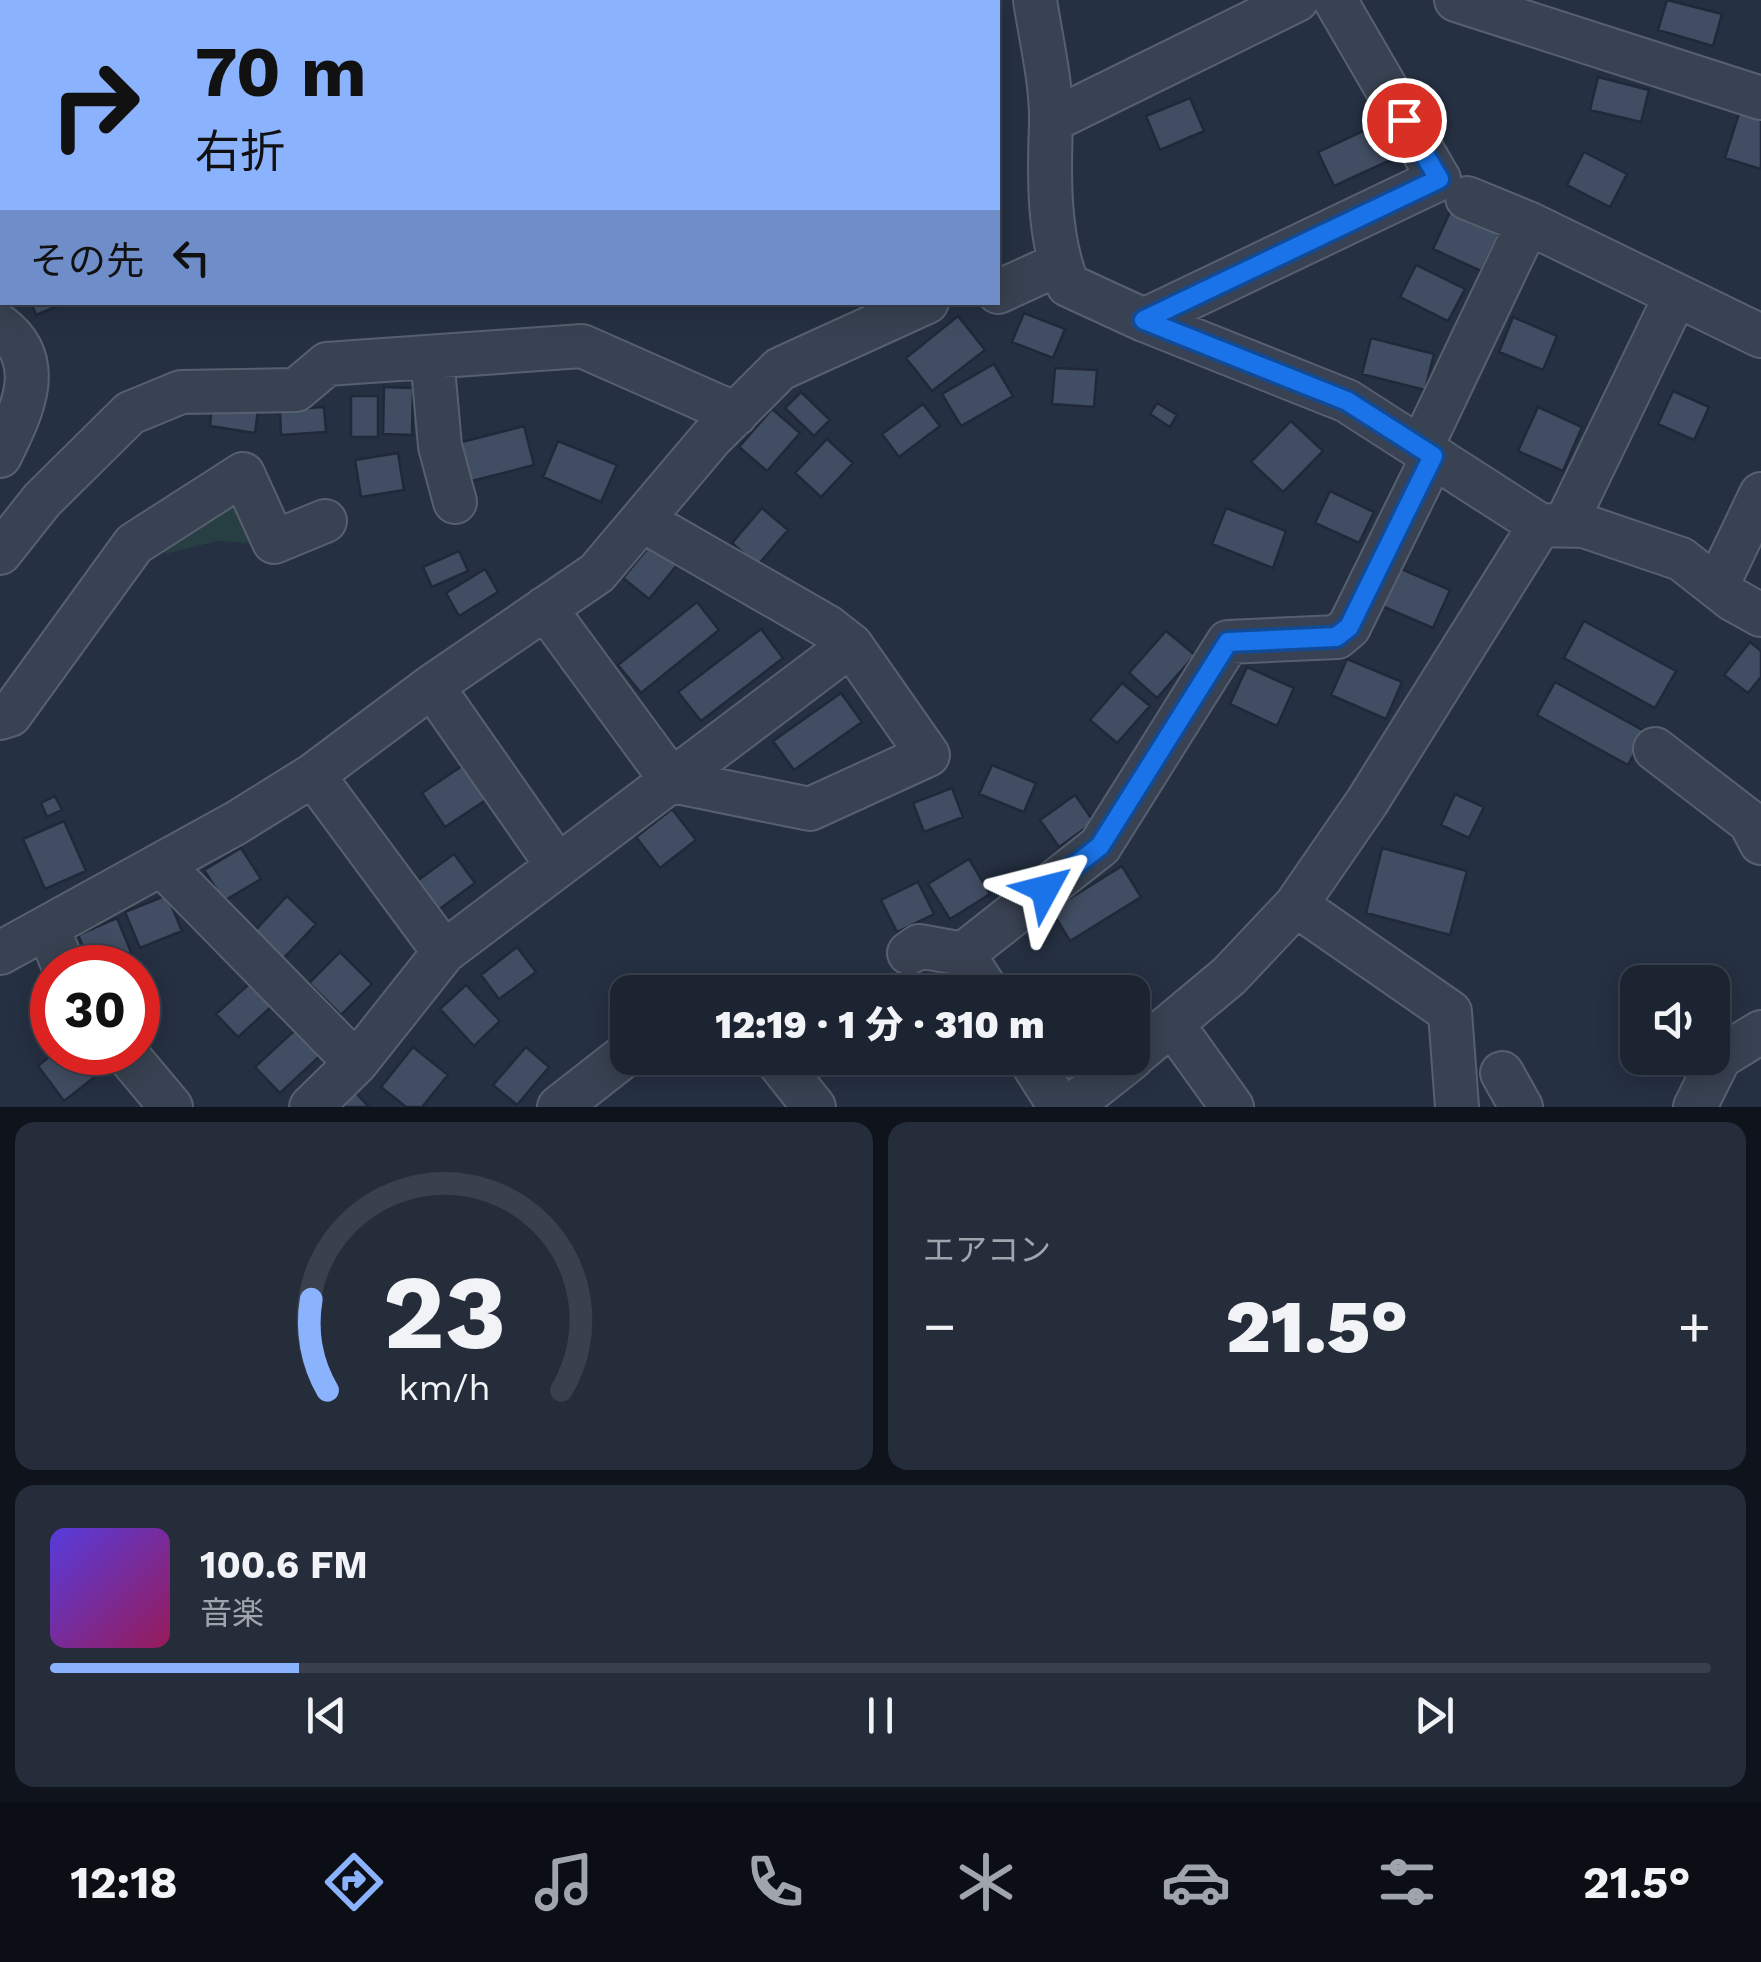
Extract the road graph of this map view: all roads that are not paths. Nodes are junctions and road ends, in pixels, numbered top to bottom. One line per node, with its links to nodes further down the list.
1 (1035, 0): 6 (street)
2 (1297, 0): 6 (street)
3 (1335, 0): 13 (street)
4 (1456, 0): 5 (street)
5 (1761, 98)
6 (1052, 121): 9 (street)
7 (1467, 198): 8 (street)
8 (1528, 222): 11 (street); 18 (street)
9 (1059, 264): 10 (street); 13 (street)
10 (1000, 291)
11 (1676, 295): 15 (street); 24 (street)
12 (921, 305): 17 (street)
13 (1144, 320): 18 (street)
14 (0, 326): 19 (street)
15 (1761, 336)
16 (432, 357): 17 (street); 21 (street); 25 (street)
17 (736, 414): 22 (street)
18 (1427, 452): 24 (street); 44 (street)
19 (0, 456)
20 (1761, 494): 26 (street)
21 (456, 502)
22 (642, 520): 27 (street); 29 (street)
23 (325, 521): 31 (street)
24 (1553, 525): 26 (street); 38 (street)
25 (0, 552)
26 (1717, 586): 28 (street)
27 (545, 608): 30 (street); 34 (street)
28 (1761, 614)
29 (850, 645): 34 (street); 34 (street)
30 (432, 686): 33 (street); 37 (street)
31 (0, 718)
32 (1655, 749): 35 (street)
33 (313, 775): 36 (street); 42 (street)
34 (672, 781): 37 (street)
35 (1757, 826)
36 (162, 865): 39 (street); 49 (street)
37 (556, 865): 42 (street)
38 (1296, 905): 46 (street); 62 (street)
39 (48, 928): 40 (street); 41 (street)
40 (55, 945)
41 (0, 952)
42 (444, 952): 49 (street)
43 (909, 952): 44 (street)
44 (963, 954): 45 (street)
45 (977, 975)
46 (1173, 1025): 48 (street); 61 (street)
47 (1761, 1032): 63 (street)
48 (1150, 1043)
49 (356, 1064): 57 (street)
50 (610, 1066): 58 (street)
51 (145, 1075): 56 (street)
52 (787, 1075): 55 (street)
53 (1040, 1075): 59 (street)
54 (1110, 1075): 60 (street)
55 (807, 1105)
56 (171, 1107)
57 (312, 1107)
58 (559, 1107)
59 (1060, 1107)
60 (1070, 1107)
61 (1232, 1107)
62 (1457, 1107)
63 (1695, 1107)

